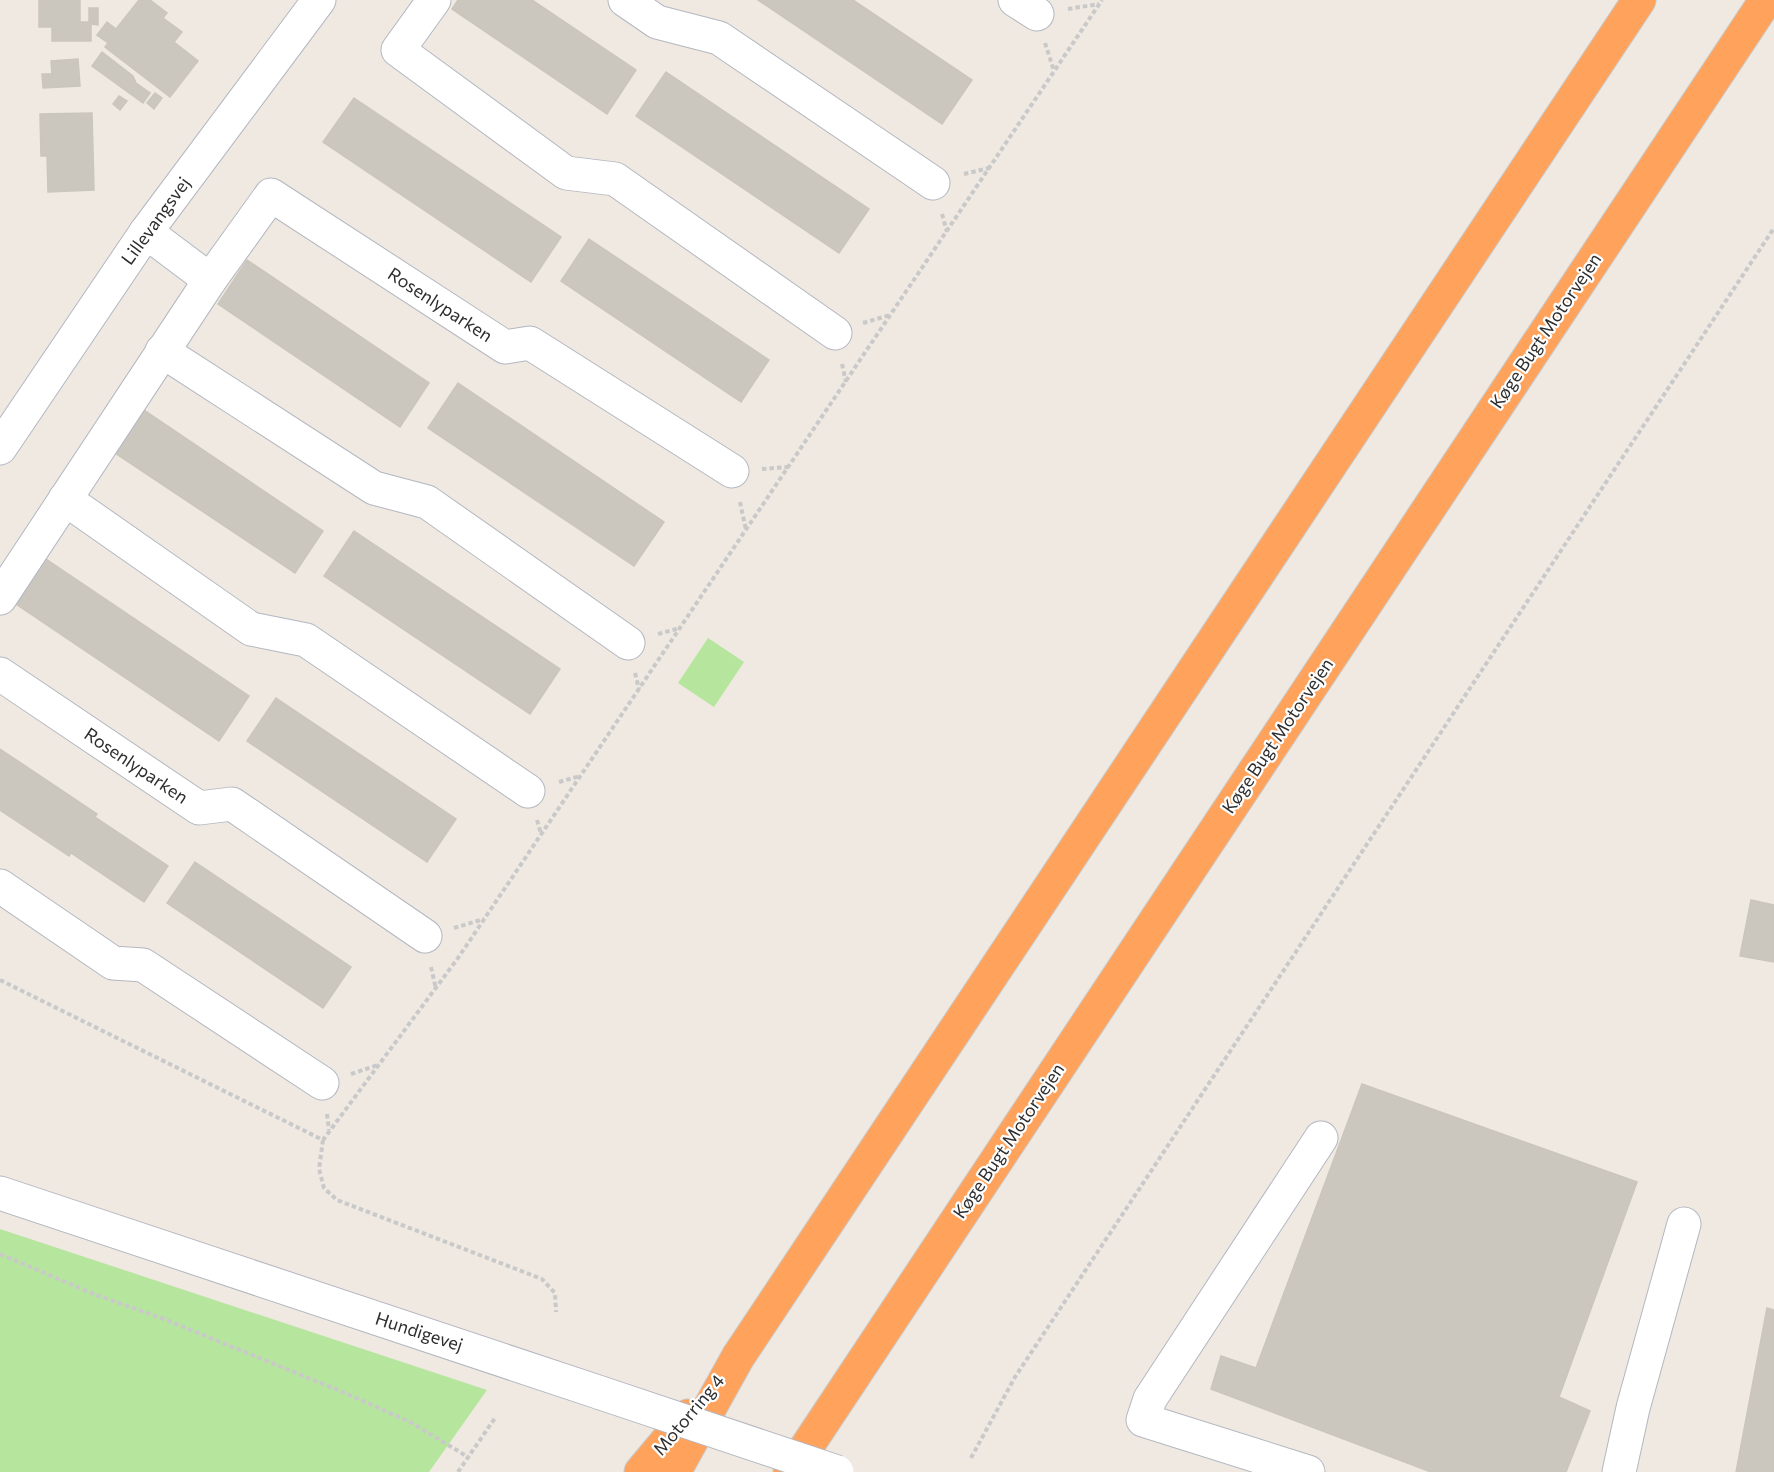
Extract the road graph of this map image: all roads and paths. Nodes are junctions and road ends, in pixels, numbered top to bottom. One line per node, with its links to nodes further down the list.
1 (434, 0): 11 (street)
2 (625, 0): 7 (street)
3 (1102, 0): 25 (path)
4 (1639, 0): 30 (highway)
5 (1766, 0): 37 (highway, Køge Bugt Motorvejen)
6 (312, 2): 9 (street, Lillevangsvej)
7 (933, 183)
8 (1774, 228): 33 (path)
9 (146, 232): 10 (street); 13 (street, Lillevangsvej)
10 (210, 279): 12 (street, Rosenlyparken); 14 (street, Rosenlyparken)
11 (835, 333)
12 (162, 351): 15 (street, Rosenlyparken); 17 (street)
13 (0, 448)
14 (732, 471)
15 (65, 499): 16 (street, Rosenlyparken); 19 (street)
16 (0, 597)
17 (628, 643)
18 (0, 674): 21 (street, Rosenlyparken)
19 (528, 791)
20 (0, 886): 23 (street)
21 (425, 936)
22 (0, 980): 25 (path)
23 (322, 1083)
24 (1321, 1138): 39 (street)
25 (323, 1140): 29 (path)
26 (0, 1193): 38 (street, Hundigevej, bridge)
27 (1684, 1224): 40 (street)
28 (0, 1254): 32 (path)
29 (556, 1312)
30 (738, 1357): 35 (highway, Motorring 4); 36 (highway)
31 (495, 1418): 32 (path)
32 (468, 1457): 34 (path)
33 (970, 1458)
34 (459, 1472)
35 (641, 1472)
36 (674, 1472)
37 (790, 1472)
38 (837, 1472)
39 (1308, 1472)
40 (1619, 1472)

